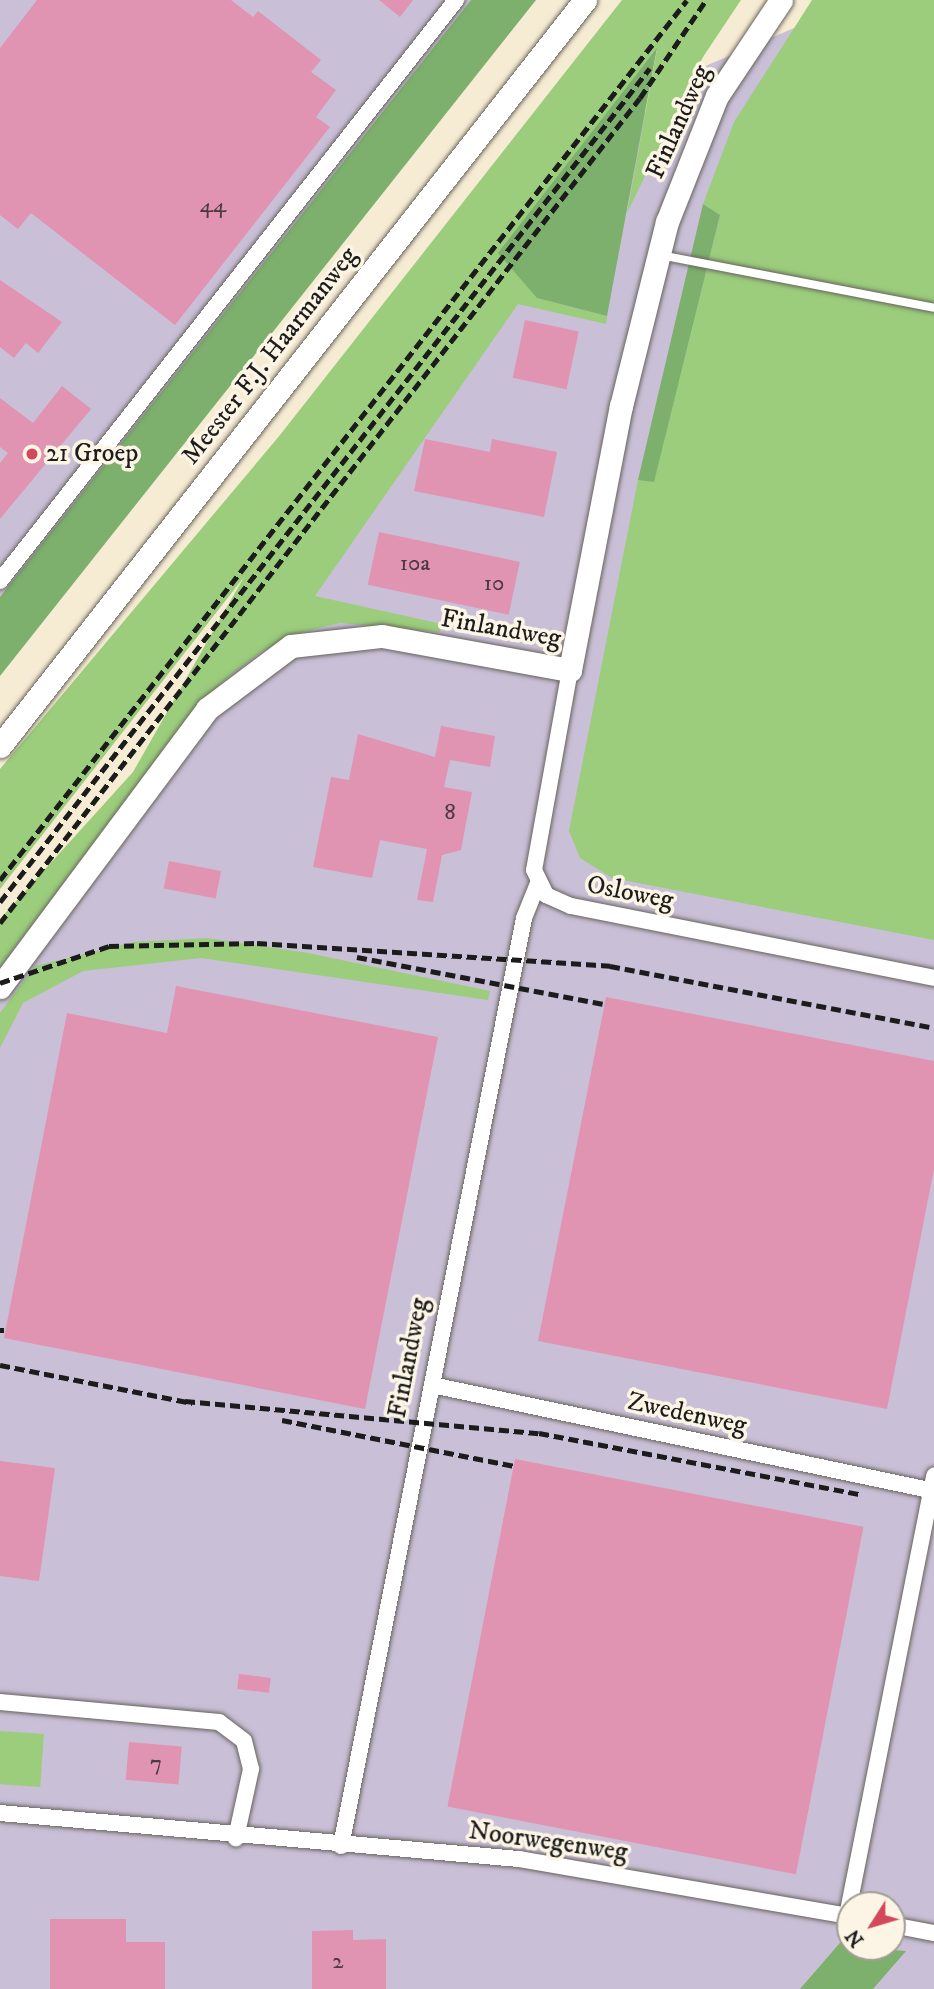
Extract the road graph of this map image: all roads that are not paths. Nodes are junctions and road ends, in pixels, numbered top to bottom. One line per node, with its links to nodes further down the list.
1 (456, 0): 6 (street)
2 (585, 0): 8 (street, Meester F.J. Haarmanweg)
3 (781, 0): 4 (street, Finlandweg)
4 (657, 254): 5 (lane); 7 (street, Finlandweg)
5 (934, 308)
6 (0, 580)
7 (570, 670): 9 (street); 11 (street, Finlandweg)
8 (0, 746)
9 (538, 883): 10 (street, Osloweg); 12 (street, Finlandweg)
10 (934, 978)
11 (0, 986)
12 (432, 1385): 13 (street, Zwedenweg); 17 (street, Finlandweg)
13 (933, 1486): 18 (street, Zwedenweg)
14 (0, 1702): 16 (street)
15 (0, 1813): 16 (street, Noorwegenweg)
16 (236, 1838): 17 (street, Noorwegenweg)
17 (341, 1846): 19 (street, Noorwegenweg)
18 (854, 1891)
19 (836, 1914)
20 (906, 1928): 21 (street)
21 (934, 1933)

